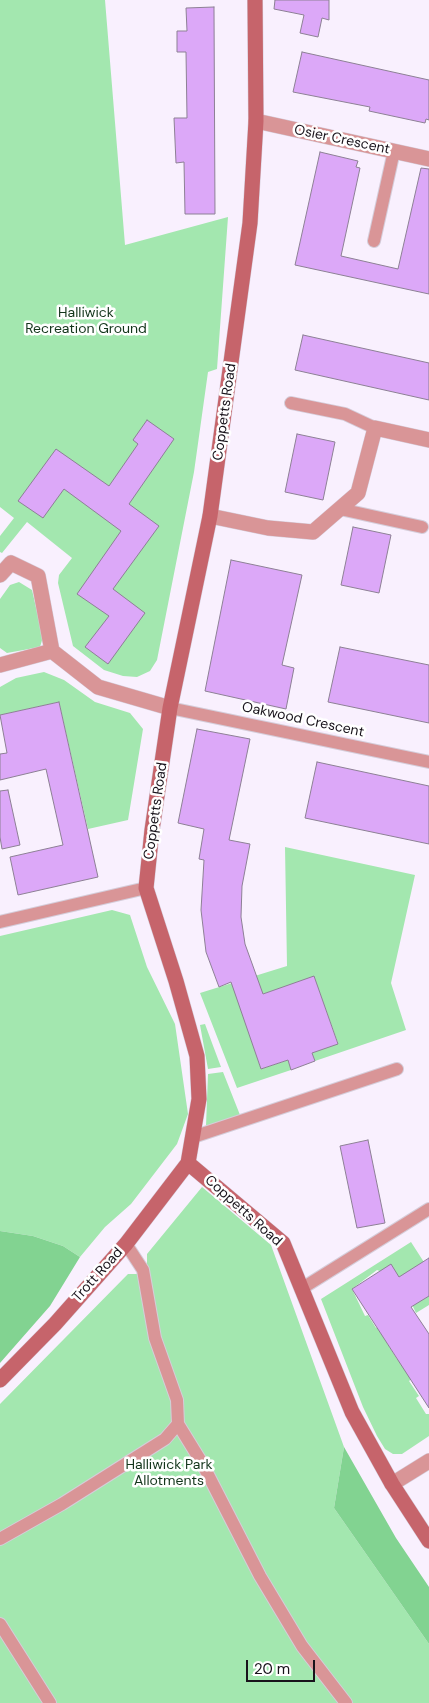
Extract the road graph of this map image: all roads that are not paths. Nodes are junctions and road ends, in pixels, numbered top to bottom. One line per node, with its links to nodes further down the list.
1 (255, 0): 2 (street, Coppetts Road)
2 (256, 121): 3 (street, Osier Crescent); 10 (street, Coppetts Road)
3 (394, 152): 4 (street, Osier Crescent); 5 (lane)
4 (429, 159)
5 (374, 241)
6 (290, 402): 7 (lane)
7 (375, 428): 8 (street); 9 (street)
8 (429, 440)
9 (340, 509): 10 (street); 11 (lane)
10 (210, 516): 15 (street, Coppetts Road)
11 (422, 527)
12 (0, 575): 13 (street)
13 (52, 651): 14 (street); 15 (street)
14 (0, 665)
15 (170, 708): 16 (lane, Oakwood Crescent); 17 (street, Coppetts Road)
16 (429, 762)
17 (146, 888): 18 (lane); 20 (street, Coppetts Road)
18 (0, 922)
19 (397, 1069): 20 (lane)
20 (192, 1137): 21 (street, Coppetts Road)
21 (188, 1163): 23 (street, Trott Road); 24 (street, Coppetts Road)
22 (429, 1208): 24 (lane)
23 (126, 1244): 25 (street, Trott Road); 26 (lane)
24 (301, 1289): 28 (street, Coppetts Road)
25 (0, 1380)
26 (178, 1424): 29 (lane); 33 (lane)
27 (429, 1461): 28 (street)
28 (392, 1484): 30 (street, Coppetts Road)
29 (0, 1539)
30 (429, 1541)
31 (0, 1624): 32 (lane)
32 (50, 1703)
33 (346, 1703)

